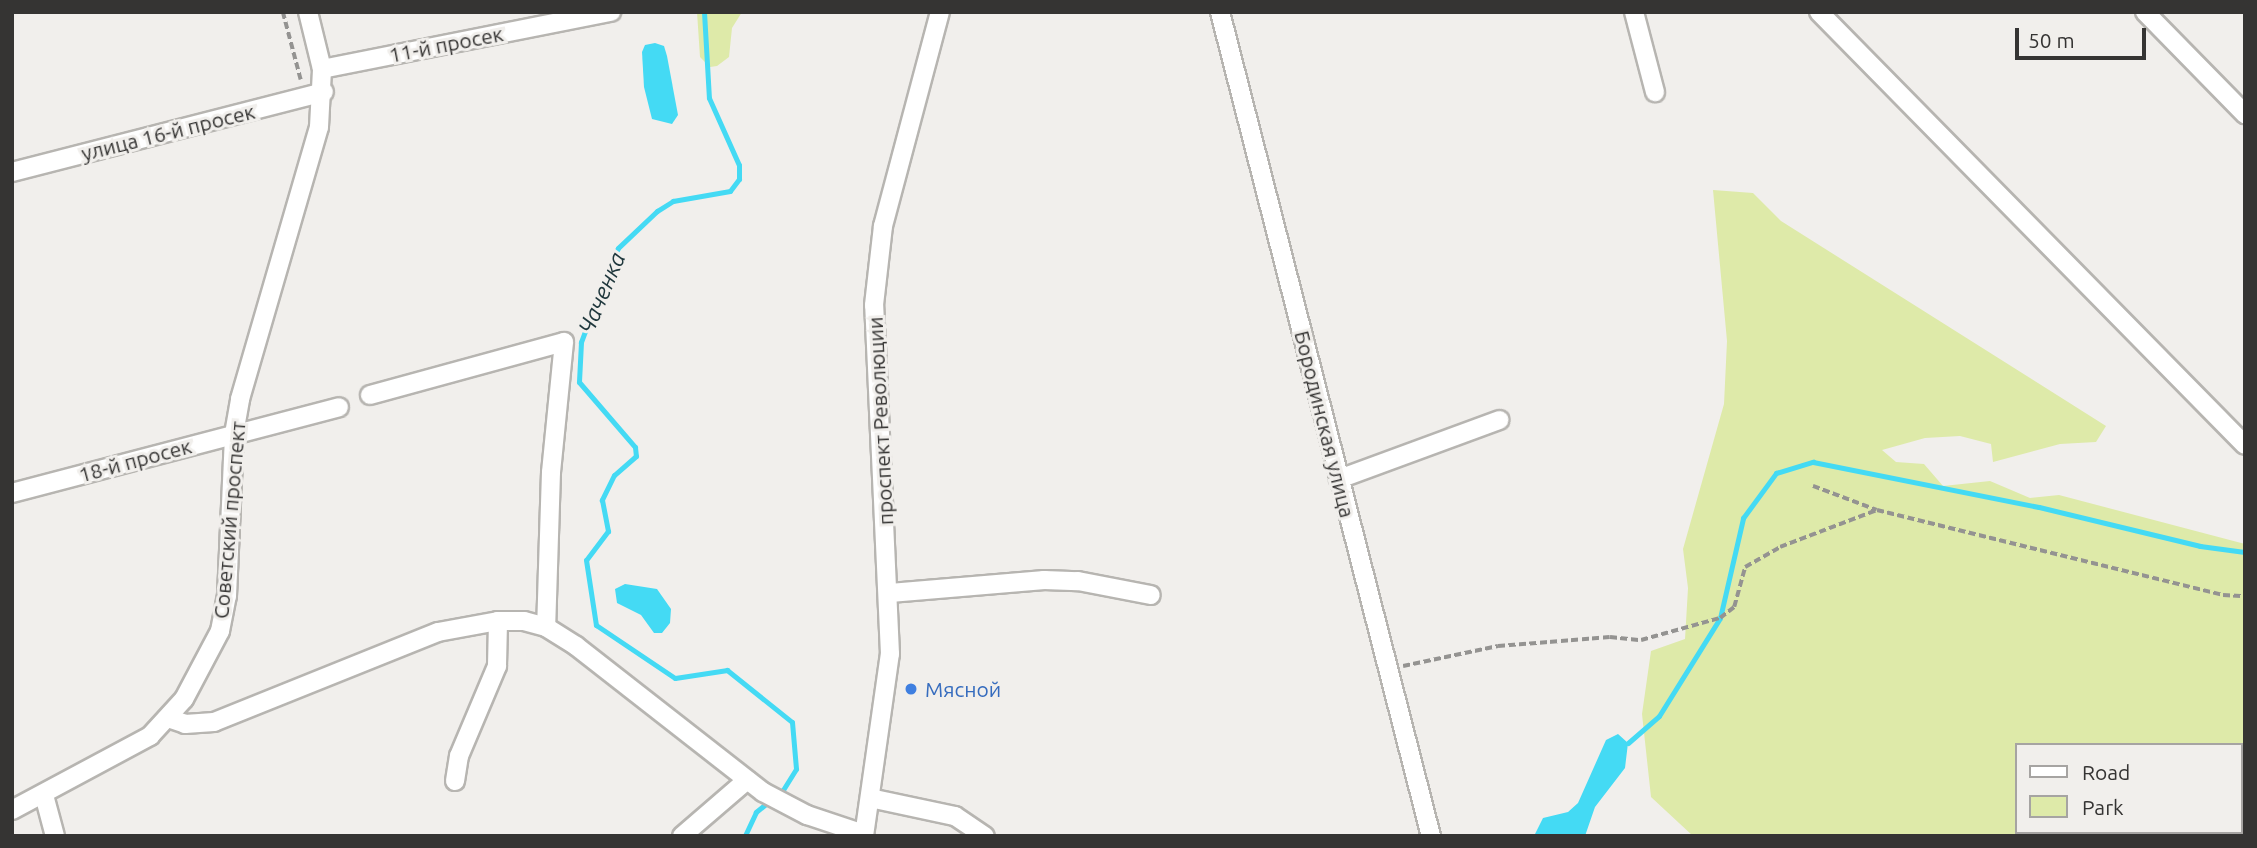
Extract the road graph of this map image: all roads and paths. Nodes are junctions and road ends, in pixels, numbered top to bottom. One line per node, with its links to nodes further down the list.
1 (283, 12): 10 (path)
2 (308, 12): 9 (street, Советский проспект)
3 (611, 12): 9 (street, 11-й просек)
4 (940, 12): 24 (street, проспект Революции)
5 (1220, 12): 20 (street, Бородинская улица)
6 (1634, 12): 12 (street)
7 (1819, 12): 19 (street)
8 (2145, 12): 13 (street)
9 (322, 69): 11 (street, Советский проспект)
10 (289, 86)
11 (324, 92): 14 (street, улица 16-й просек); 18 (street, Советский проспект)
12 (1655, 92)
13 (2245, 114)
14 (12, 172)
15 (370, 395): 28 (street)
16 (339, 407): 18 (street, 18-й просек)
17 (1499, 420): 20 (street)
18 (234, 434): 22 (street, 18-й просек); 30 (street, Советский проспект)
19 (2245, 445)
20 (1339, 479): 29 (street, Бородинская улица)
21 (1812, 486): 23 (path)
22 (12, 493)
23 (1877, 510): 26 (path); 29 (path)
24 (890, 593): 25 (street); 34 (street, проспект Революции)
25 (1151, 595)
26 (2245, 596)
27 (498, 621): 28 (street); 30 (street); 31 (street)
28 (546, 626): 32 (street)
29 (1388, 670): 40 (street, Бородинская улица)
30 (168, 718): 33 (street, Советский проспект)
31 (455, 780)
32 (747, 780): 36 (street); 38 (street)
33 (44, 795): 35 (street, Советский проспект); 37 (street)
34 (870, 798): 36 (street, проспект Революции); 39 (street)
35 (12, 810)
36 (864, 835)
37 (55, 836)
38 (682, 836)
39 (985, 836)
40 (1431, 836)

